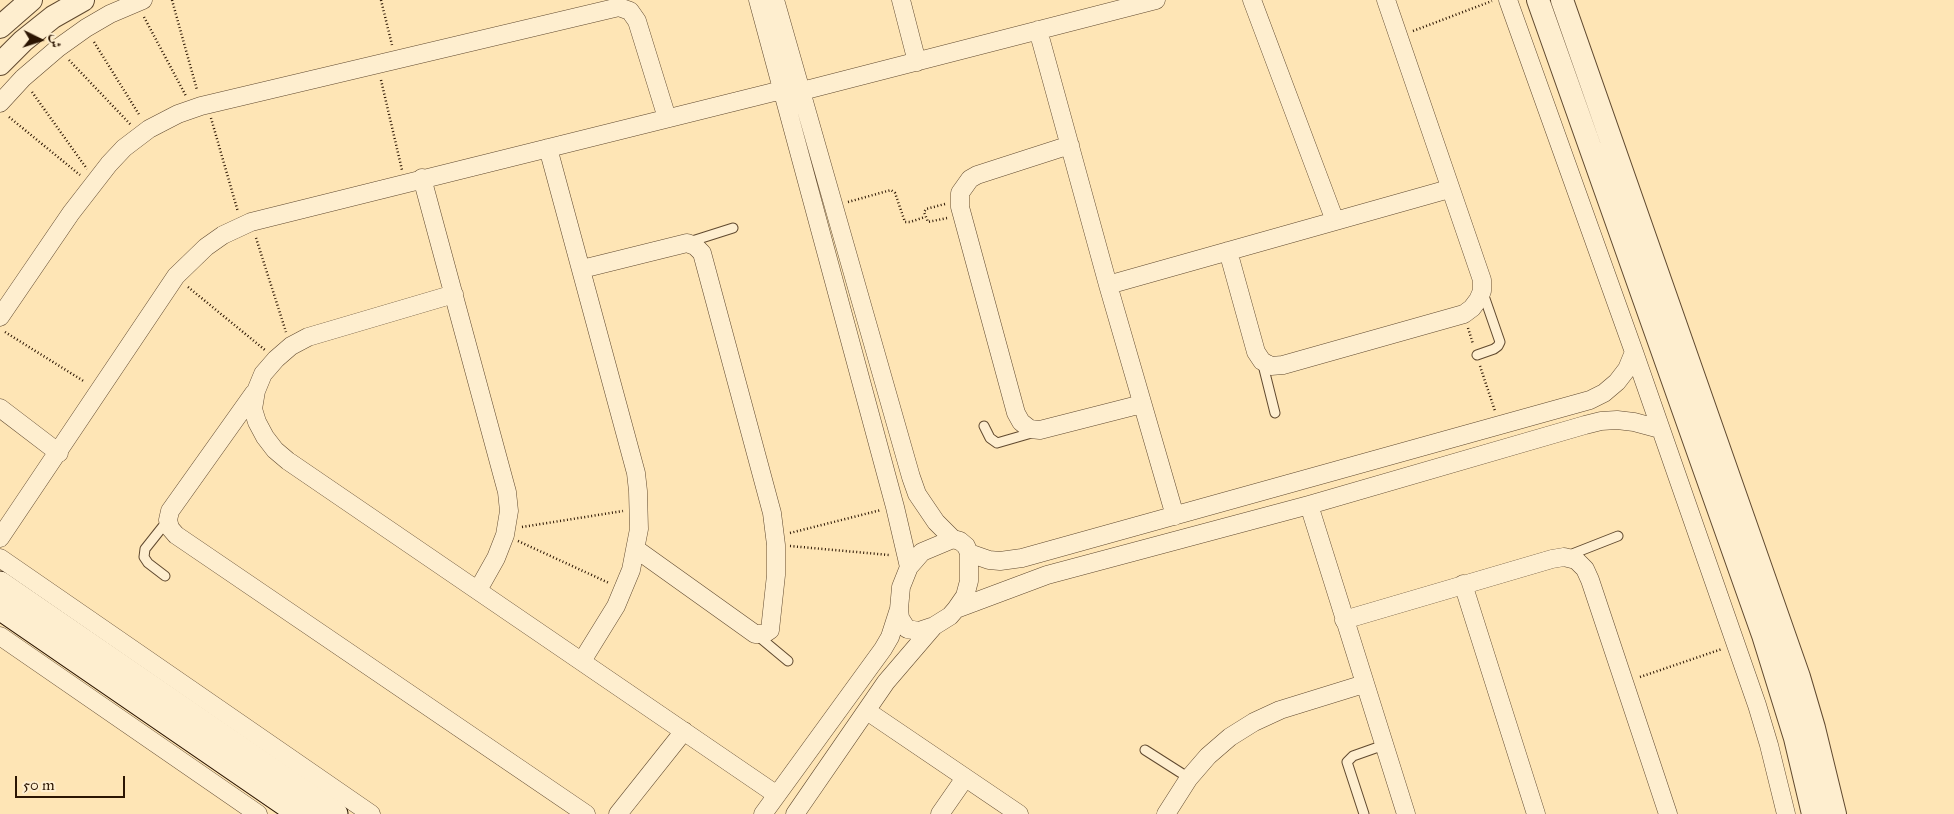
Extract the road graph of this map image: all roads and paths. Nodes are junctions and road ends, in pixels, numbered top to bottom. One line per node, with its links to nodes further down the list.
1 (31, 0): 17 (street)
2 (82, 0): 24 (street)
3 (172, 0): 29 (path)
4 (381, 0): 22 (path)
5 (758, 0): 27 (street)
6 (775, 0): 28 (street)
7 (901, 0): 23 (street)
8 (1156, 0): 19 (street)
9 (1252, 0): 41 (street)
10 (1386, 0): 20 (street)
11 (1495, 0): 20 (path)
12 (1508, 0): 55 (street)
13 (1538, 0): 124 (street)
14 (1562, 0): 125 (street)
15 (140, 1): 18 (street); 29 (path)
16 (629, 6): 22 (street); 31 (street)
17 (0, 27)
18 (86, 28): 21 (street); 32 (path)
19 (1038, 30): 23 (street); 33 (street)
20 (1398, 36): 37 (street)
21 (58, 48): 26 (street); 32 (path)
22 (395, 59): 25 (street)
23 (917, 62): 28 (street)
24 (0, 64)
25 (377, 64): 29 (street); 35 (path)
26 (23, 78): 30 (street); 36 (path)
27 (782, 90): 31 (street); 70 (street)
28 (802, 91): 38 (street)
29 (201, 106): 32 (street); 42 (path)
30 (4, 109): 36 (path)
31 (667, 118): 34 (street)
32 (145, 132): 36 (street)
33 (1070, 146): 39 (street); 48 (street)
34 (548, 148): 35 (street); 46 (street)
35 (413, 181): 42 (street); 50 (street)
36 (94, 183): 52 (street)
37 (1449, 189): 41 (street); 49 (street)
38 (834, 205): 40 (path); 77 (street)
39 (960, 207): 40 (path); 40 (path); 67 (street)
40 (925, 216)
41 (1335, 221): 45 (street)
42 (246, 224): 47 (street); 54 (path)
43 (733, 228): 44 (lane)
44 (687, 243): 46 (street); 78 (street)
45 (1228, 251): 48 (street); 58 (street)
46 (582, 269): 71 (street)
47 (176, 276): 57 (path); 59 (street)
48 (1108, 285): 61 (street)
49 (1482, 291): 51 (street); 56 (lane)
50 (454, 294): 54 (street); 74 (street)
51 (1464, 314): 56 (path); 58 (street)
52 (0, 317)
53 (0, 328): 59 (path)
54 (291, 346): 57 (street)
55 (1634, 352): 65 (street); 66 (street)
56 (1477, 355): 65 (path)
57 (276, 359): 60 (street)
58 (1262, 361): 63 (lane)
59 (99, 391): 68 (street)
60 (256, 391): 73 (street); 87 (street)
61 (1142, 404): 67 (street); 72 (street)
62 (0, 408): 68 (street)
63 (1276, 413)
64 (984, 426): 67 (lane)
65 (1500, 426): 72 (street)
66 (1660, 429): 69 (street); 96 (street)
67 (1040, 430)
68 (59, 453): 76 (street)
69 (1309, 505): 91 (street); 92 (street)
70 (895, 507): 78 (path); 83 (street)
71 (640, 508): 74 (path); 79 (street)
72 (1175, 516): 80 (street)
73 (168, 520): 84 (lane); 112 (street)
74 (506, 532): 87 (street); 88 (path)
75 (1618, 536): 81 (lane)
76 (0, 538)
77 (953, 539): 80 (street); 83 (street)
78 (775, 541): 83 (path); 94 (street)
79 (636, 549): 88 (street); 94 (street)
80 (969, 553): 91 (street)
81 (1564, 557): 86 (street); 99 (street)
82 (0, 558): 111 (street)
83 (907, 562): 90 (street)
84 (165, 576)
85 (0, 584): 110 (main road)
86 (1463, 584): 92 (street); 121 (street)
87 (478, 590): 97 (street)
88 (624, 590): 97 (street)
89 (0, 607): 109 (main road)
90 (899, 609): 93 (street); 107 (street)
91 (956, 609): 93 (street)
92 (1344, 620): 100 (street)
93 (934, 626): 101 (street)
94 (756, 634): 98 (lane)
95 (0, 636): 108 (street)
96 (1736, 645): 99 (path); 123 (street)
97 (582, 661): 102 (street)
98 (788, 661)
99 (1624, 683): 122 (street)
100 (1364, 684): 103 (street); 106 (street)
101 (867, 710): 105 (street); 115 (street)
102 (684, 731): 107 (street); 113 (street)
103 (1384, 745): 119 (lane); 120 (street)
104 (1146, 750): 106 (lane)
105 (965, 778): 116 (street); 117 (street)
106 (1189, 778): 118 (street)
107 (777, 795): 114 (street)
108 (258, 814)
109 (301, 814)
110 (335, 814)
111 (371, 814)
112 (586, 814)
113 (618, 814)
114 (762, 814)
115 (795, 814)
116 (940, 814)
117 (1019, 814)
118 (1166, 814)
119 (1364, 814)
120 (1406, 814)
121 (1536, 814)
122 (1668, 814)
123 (1786, 814)
124 (1814, 814)
125 (1835, 814)

